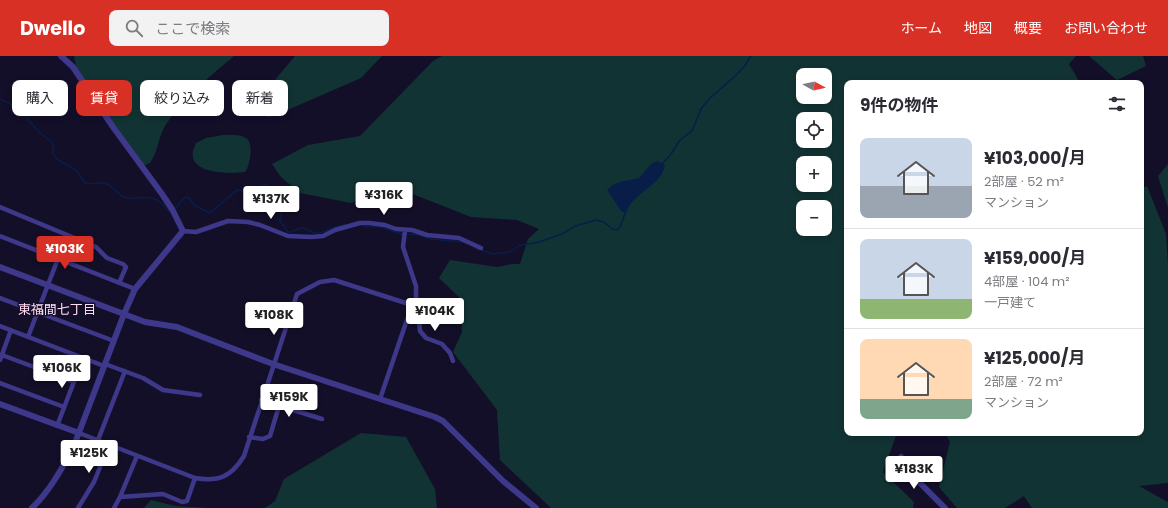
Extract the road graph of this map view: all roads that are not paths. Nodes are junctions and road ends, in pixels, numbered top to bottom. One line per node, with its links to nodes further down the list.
1 (61, 56): 4 (street)
2 (0, 207): 6 (street)
3 (405, 230): 4 (street); 7 (street); 14 (street)
4 (184, 231): 12 (street)
5 (0, 236): 8 (street)
6 (67, 236): 8 (street); 10 (street)
7 (481, 248)
8 (58, 259): 10 (street); 11 (street)
9 (0, 267): 11 (street)
10 (119, 283): 12 (street)
11 (48, 285): 16 (street); 17 (street)
12 (135, 289): 17 (street)
13 (0, 298): 16 (street)
14 (416, 301): 15 (street); 25 (street)
15 (412, 306): 26 (street); 32 (street)
16 (38, 312): 20 (street); 21 (street)
17 (124, 314): 21 (street); 26 (street)
18 (0, 326): 19 (street)
19 (11, 330): 20 (street); 22 (street)
20 (28, 337): 23 (street)
21 (114, 341): 27 (street)
22 (2, 355): 24 (street); 29 (street)
23 (83, 358): 27 (street); 29 (street)
24 (0, 360)
25 (452, 361)
26 (273, 364): 32 (street); 33 (street)
27 (105, 365): 28 (street); 39 (street)
28 (124, 371): 31 (street); 41 (street)
29 (74, 382): 36 (street)
30 (0, 383): 36 (street)
31 (200, 395)
32 (380, 399): 50 (street)
33 (262, 400): 35 (street); 40 (street)
34 (0, 404): 38 (street)
35 (279, 406): 37 (street); 40 (street)
36 (64, 407): 38 (street)
37 (322, 419)
38 (57, 426): 39 (street)
39 (79, 433): 41 (street); 47 (street)
40 (249, 437): 45 (street)
41 (98, 440): 42 (street)
42 (109, 445): 43 (street); 48 (street)
43 (137, 456): 45 (street); 46 (street)
44 (902, 457): 51 (street)
45 (195, 478): 46 (street)
46 (120, 497): 49 (street)
47 (35, 507)
48 (78, 508)
49 (114, 508)
50 (536, 508)
51 (945, 508)

